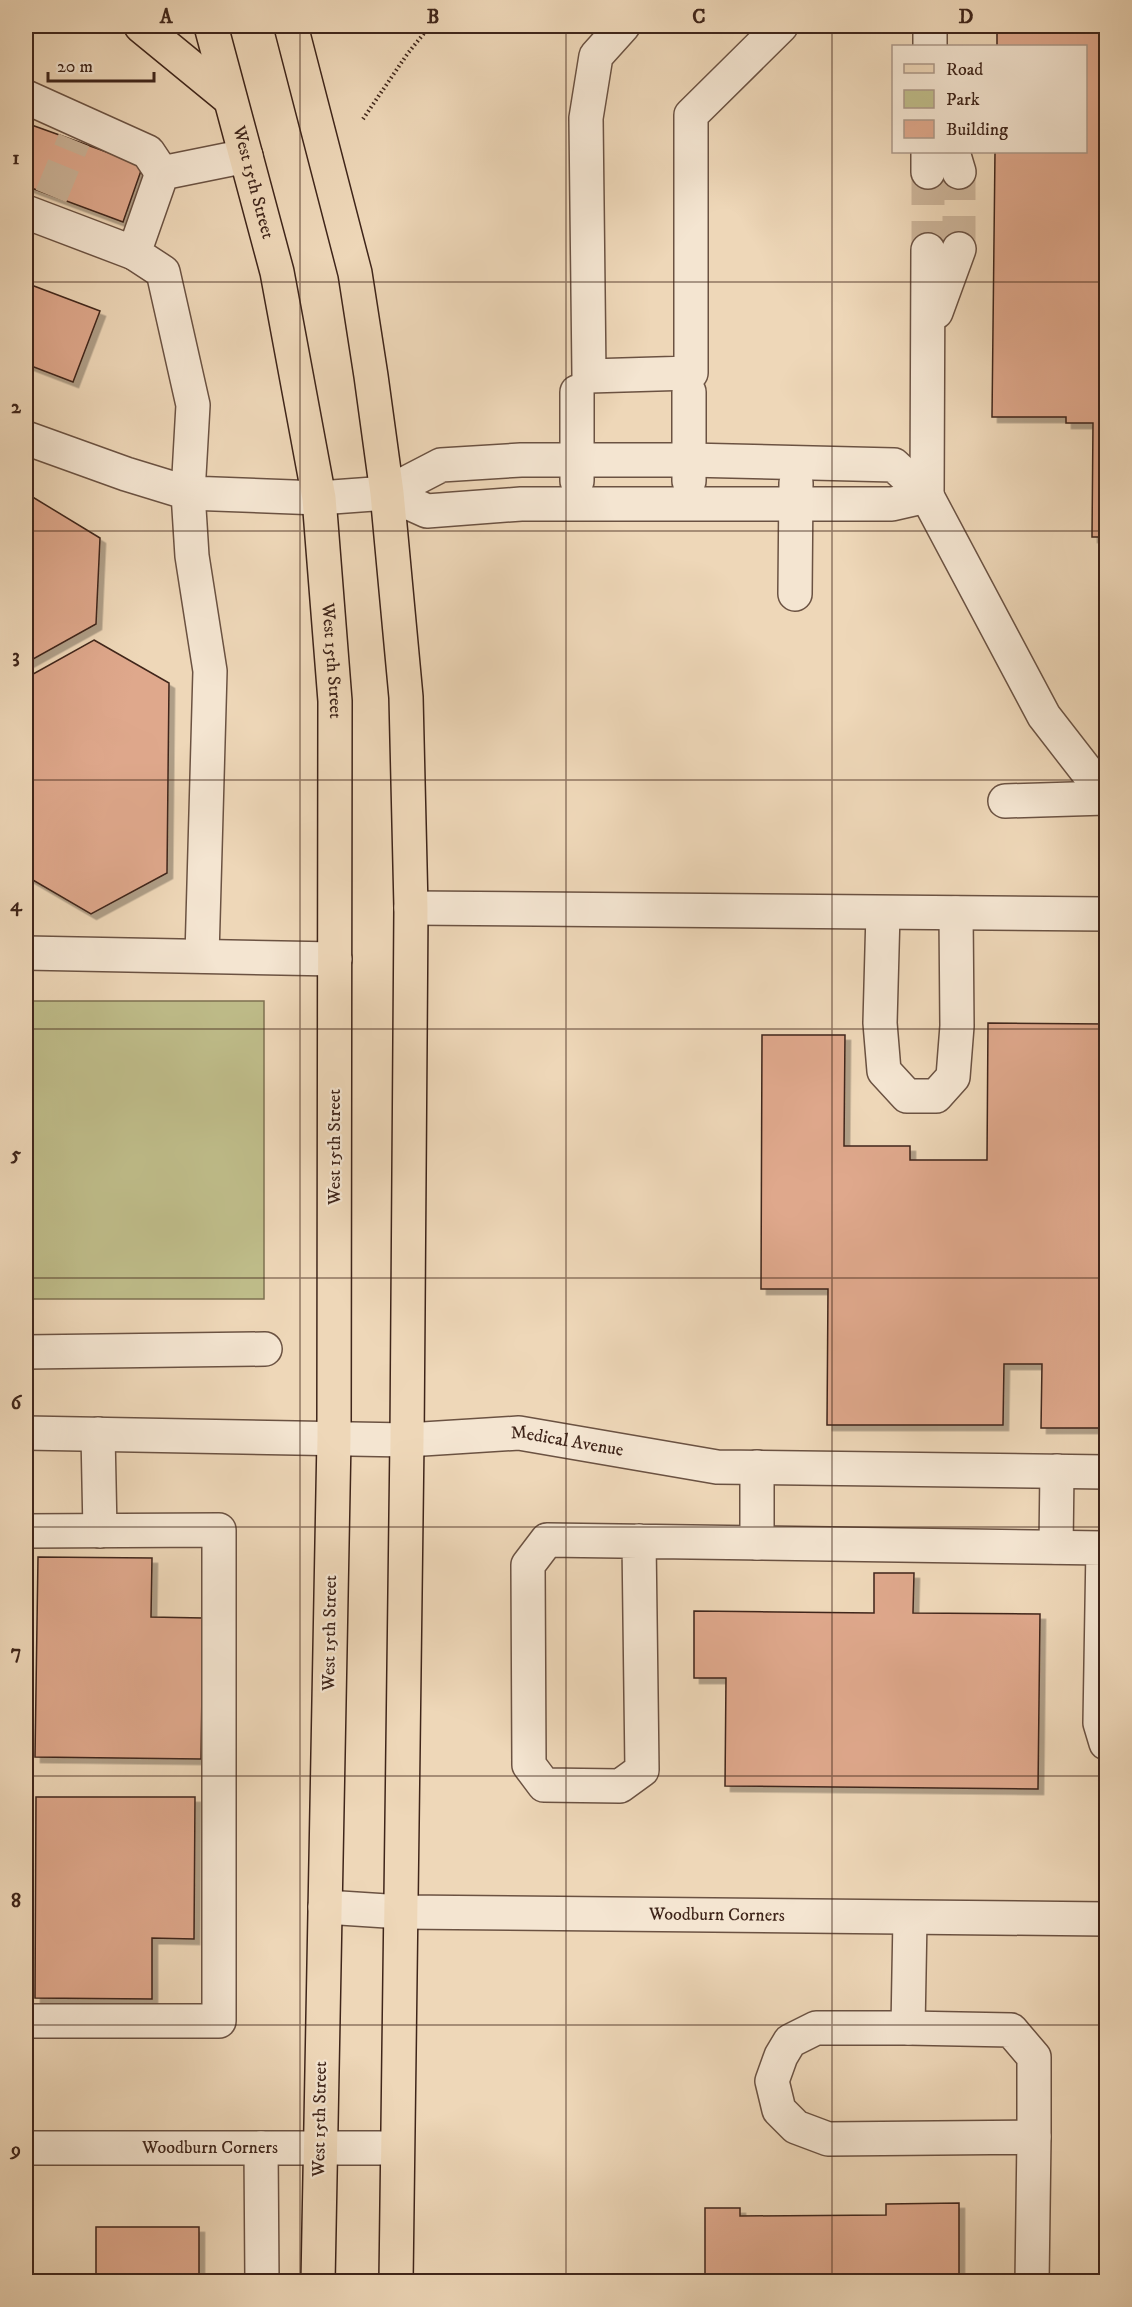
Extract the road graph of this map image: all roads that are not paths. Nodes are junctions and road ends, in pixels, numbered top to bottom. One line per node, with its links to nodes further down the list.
1 (141, 26): 9 (main road)
2 (210, 26): 9 (main road, West 15th Street)
3 (291, 26): 22 (main road)
4 (622, 26): 5 (street)
5 (781, 26)
6 (930, 26): 7 (street)
7 (930, 45)
8 (26, 97): 11 (street)
9 (230, 99): 10 (main road, West 15th Street)
10 (246, 156): 11 (street); 24 (main road, West 15th Street)
11 (162, 173): 14 (street)
12 (39, 208): 14 (street)
13 (943, 249): 23 (street)
14 (134, 253): 21 (street)
15 (577, 392): 18 (street)
16 (689, 392): 19 (street)
17 (26, 438): 21 (street)
18 (577, 460): 19 (street); 22 (street); 25 (street)
19 (689, 460): 20 (street); 26 (street)
20 (796, 463): 23 (street); 27 (street)
21 (188, 493): 24 (street); 36 (street)
22 (387, 493): 24 (street); 25 (street); 31 (main road)
23 (927, 496): 27 (street); 29 (street)
24 (319, 498): 37 (main road, West 15th Street)
25 (577, 504): 26 (street)
26 (689, 504): 27 (street)
27 (795, 504): 28 (street)
28 (795, 594)
29 (1107, 797): 30 (street)
30 (1005, 801)
31 (411, 908): 32 (street); 43 (main road)
32 (883, 913): 33 (street); 33 (street)
33 (956, 913): 34 (street)
34 (1107, 914)
35 (26, 953): 36 (street)
36 (202, 956): 37 (street)
37 (335, 958): 42 (main road, West 15th Street)
38 (265, 1348): 39 (street)
39 (26, 1352)
40 (26, 1433): 41 (street, Medical Avenue)
41 (98, 1434): 42 (street, Medical Avenue); 48 (street)
42 (334, 1438): 43 (street, Medical Avenue); 53 (main road, West 15th Street)
43 (407, 1440): 44 (street, Medical Avenue); 54 (main road)
44 (757, 1467): 45 (street, Medical Avenue); 50 (street)
45 (1057, 1471): 46 (street, Medical Avenue); 51 (street)
46 (1107, 1472)
47 (26, 1531): 48 (street)
48 (100, 1531): 57 (street)
49 (639, 1541): 49 (street); 50 (street)
50 (757, 1543): 51 (street)
51 (1056, 1548): 52 (street)
52 (1107, 1743)
53 (325, 1907): 54 (street, Woodburn Corners); 62 (main road, West 15th Street)
54 (402, 1912): 55 (street, Woodburn Corners); 63 (main road)
55 (910, 1918): 56 (street, Woodburn Corners); 58 (street)
56 (1107, 1919)
57 (26, 2021)
58 (909, 2028): 59 (street); 59 (street)
59 (1034, 2137): 67 (street)
60 (26, 2148): 61 (street, Woodburn Corners)
61 (261, 2148): 62 (street, Woodburn Corners); 64 (street)
62 (319, 2148): 63 (street, Woodburn Corners); 65 (main road, West 15th Street)
63 (397, 2148): 66 (main road)
64 (262, 2282)
65 (318, 2282)
66 (396, 2282)
67 (1032, 2282)

